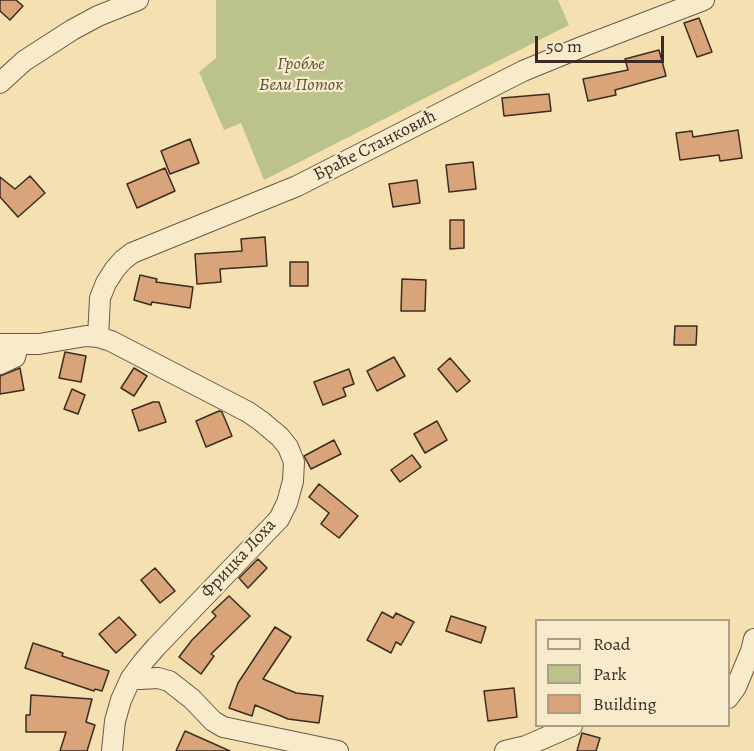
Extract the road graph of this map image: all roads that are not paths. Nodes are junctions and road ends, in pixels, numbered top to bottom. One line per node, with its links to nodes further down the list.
1 (138, 0): 3 (street)
2 (704, 0): 4 (street, Браће Станковић)
3 (0, 83)
4 (98, 337): 5 (street, Фрицка Лоха); 8 (street, Фрицка Лоха)
5 (9, 345): 6 (street)
6 (0, 364)
7 (753, 648): 9 (street)
8 (131, 678): 12 (street, Фрицка Лоха); 13 (street)
9 (730, 696)
10 (566, 727): 11 (street)
11 (528, 748): 14 (street)
12 (112, 751)
13 (338, 751)
14 (504, 751)

